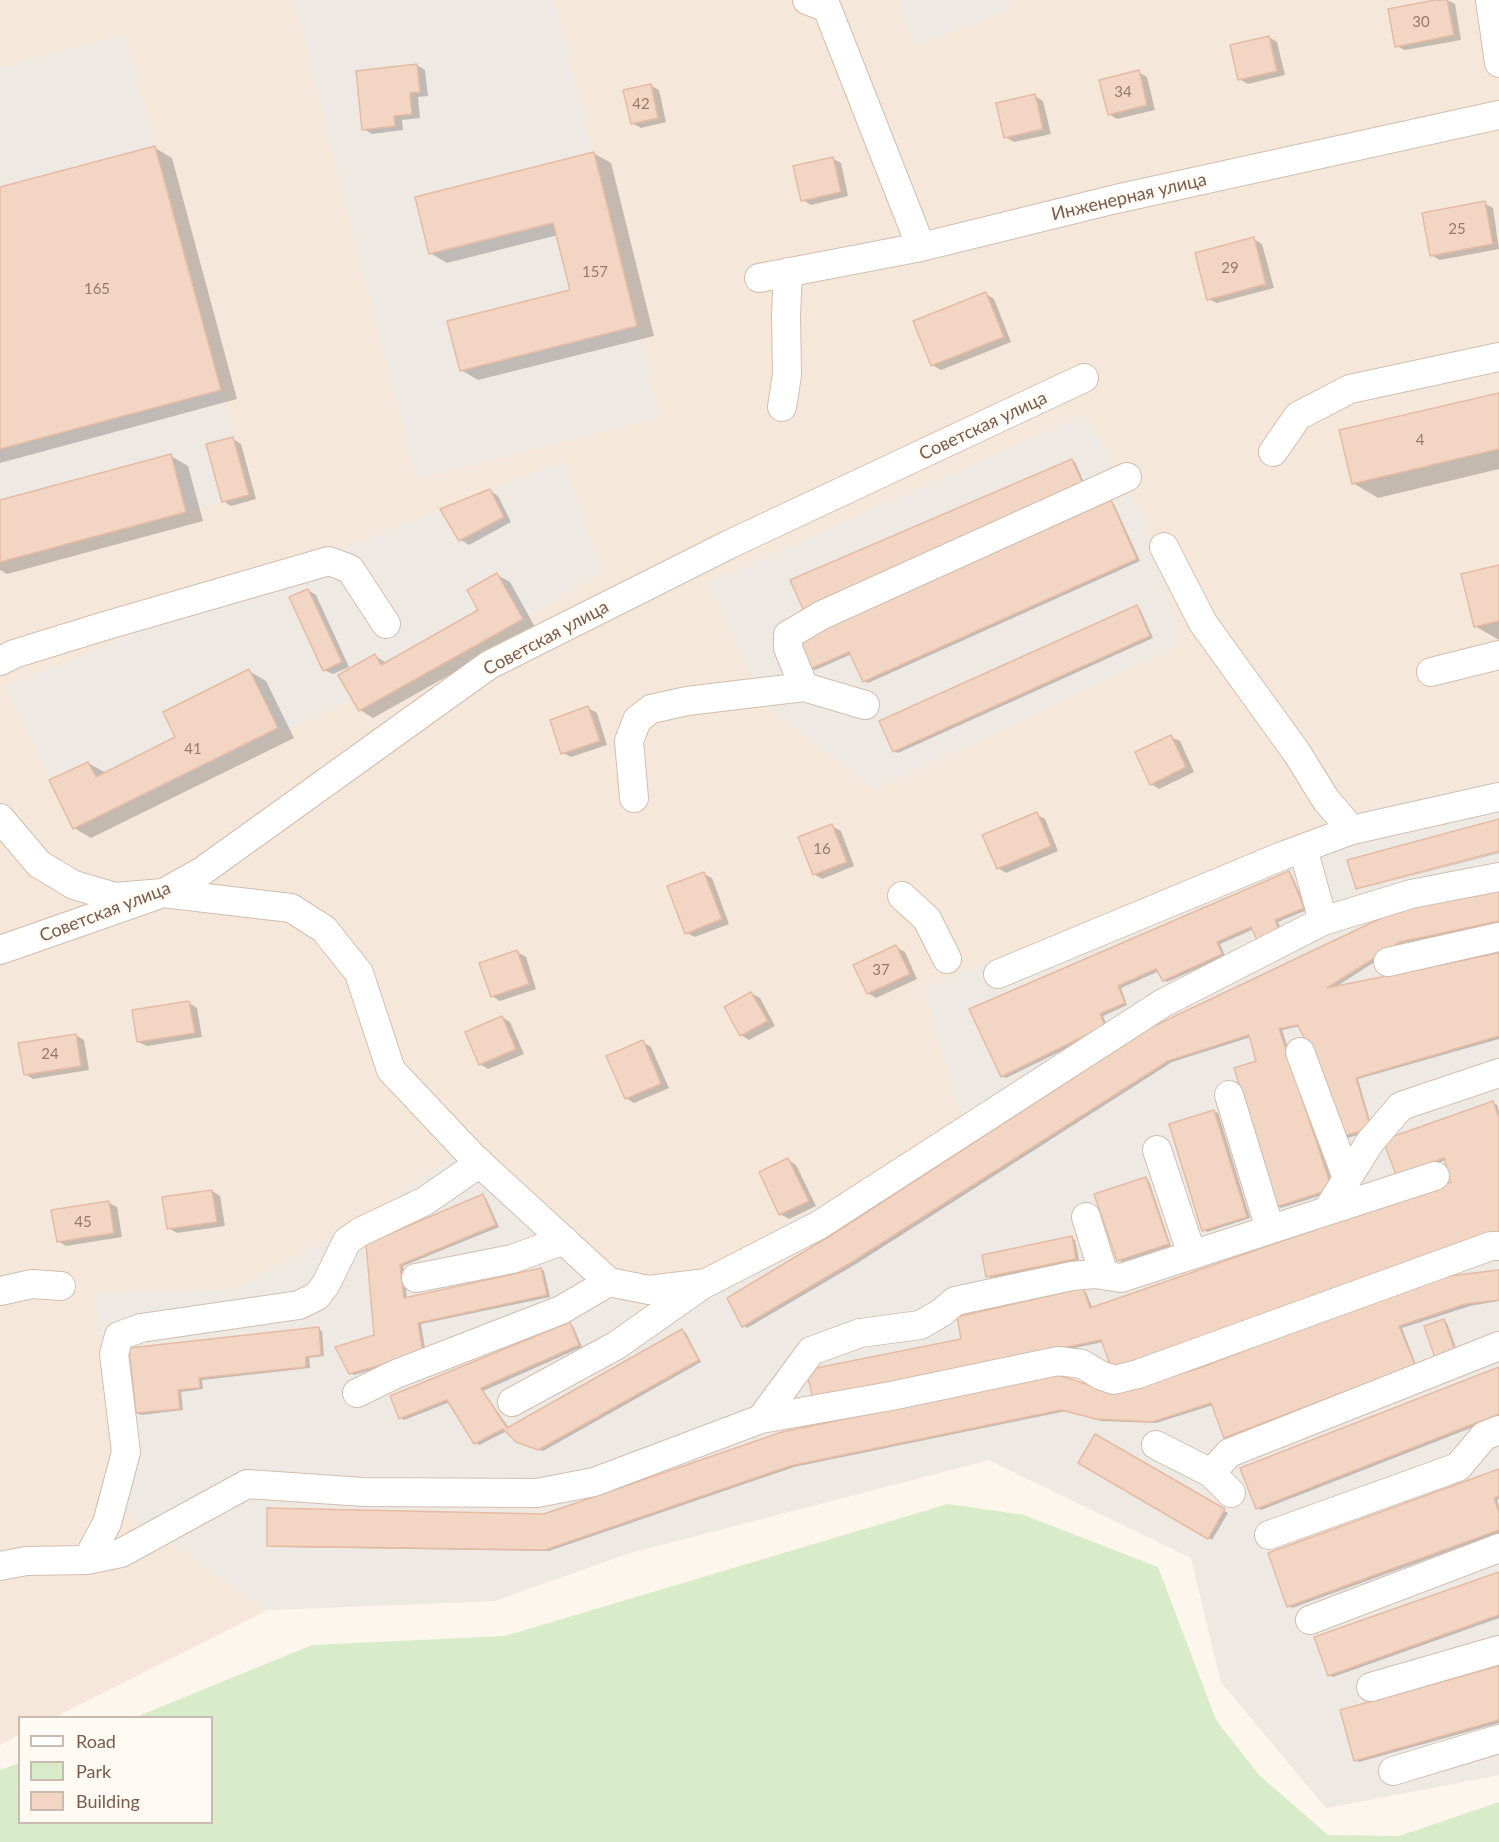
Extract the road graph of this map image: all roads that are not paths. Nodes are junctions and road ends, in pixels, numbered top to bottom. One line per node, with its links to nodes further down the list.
1 (807, 0): 5 (street)
2 (1490, 0): 3 (street)
3 (1499, 63)
4 (1499, 115): 5 (street, Инженерная улица)
5 (921, 246): 6 (street, Инженерная улица)
6 (788, 272): 7 (street, Инженерная улица); 10 (street)
7 (759, 278)
8 (1499, 357): 11 (street)
9 (1084, 378): 26 (street, Советская улица)
10 (782, 407)
11 (1273, 452)
12 (1127, 477): 18 (street)
13 (1164, 547): 23 (street)
14 (386, 624): 16 (street)
15 (1499, 655): 17 (street)
16 (0, 660)
17 (1431, 672)
18 (804, 687): 19 (street); 21 (street)
19 (865, 705)
20 (1499, 797): 23 (street)
21 (634, 798)
22 (0, 818): 26 (street)
23 (1352, 830): 24 (street)
24 (1303, 848): 28 (street); 33 (street)
25 (1499, 877): 28 (street)
26 (163, 893): 30 (street, Советская улица); 38 (street)
27 (902, 897): 31 (street)
28 (1323, 921): 50 (street)
29 (1499, 937): 32 (street)
30 (0, 950)
31 (947, 959)
32 (1388, 962)
33 (998, 974)
34 (1300, 1052): 40 (street)
35 (1499, 1073): 40 (street)
36 (1229, 1095): 43 (street)
37 (1157, 1150): 46 (street)
38 (480, 1163): 44 (street); 63 (street)
39 (1435, 1176): 41 (street)
40 (1347, 1178): 41 (street)
41 (1327, 1211): 43 (street)
42 (1086, 1218): 47 (street)
43 (1270, 1229): 46 (street)
44 (564, 1240): 48 (street); 49 (street)
45 (1499, 1246): 56 (street)
46 (1192, 1255): 47 (street)
47 (1104, 1275): 56 (street)
48 (416, 1278)
49 (609, 1282): 50 (street); 54 (street)
50 (706, 1282): 55 (street)
51 (61, 1286): 52 (street)
52 (0, 1291)
53 (1499, 1346): 59 (street)
54 (357, 1393)
55 (512, 1402)
56 (761, 1419): 63 (street)
57 (1499, 1430): 61 (street)
58 (1156, 1445): 59 (street)
59 (1211, 1473): 60 (street)
60 (1231, 1493)
61 (1269, 1535)
62 (1499, 1548): 65 (street)
63 (87, 1560): 64 (street)
64 (0, 1566)
65 (1310, 1620)
66 (1499, 1650): 67 (street)
67 (1371, 1687)
68 (1499, 1739): 69 (street)
69 (1393, 1771)

